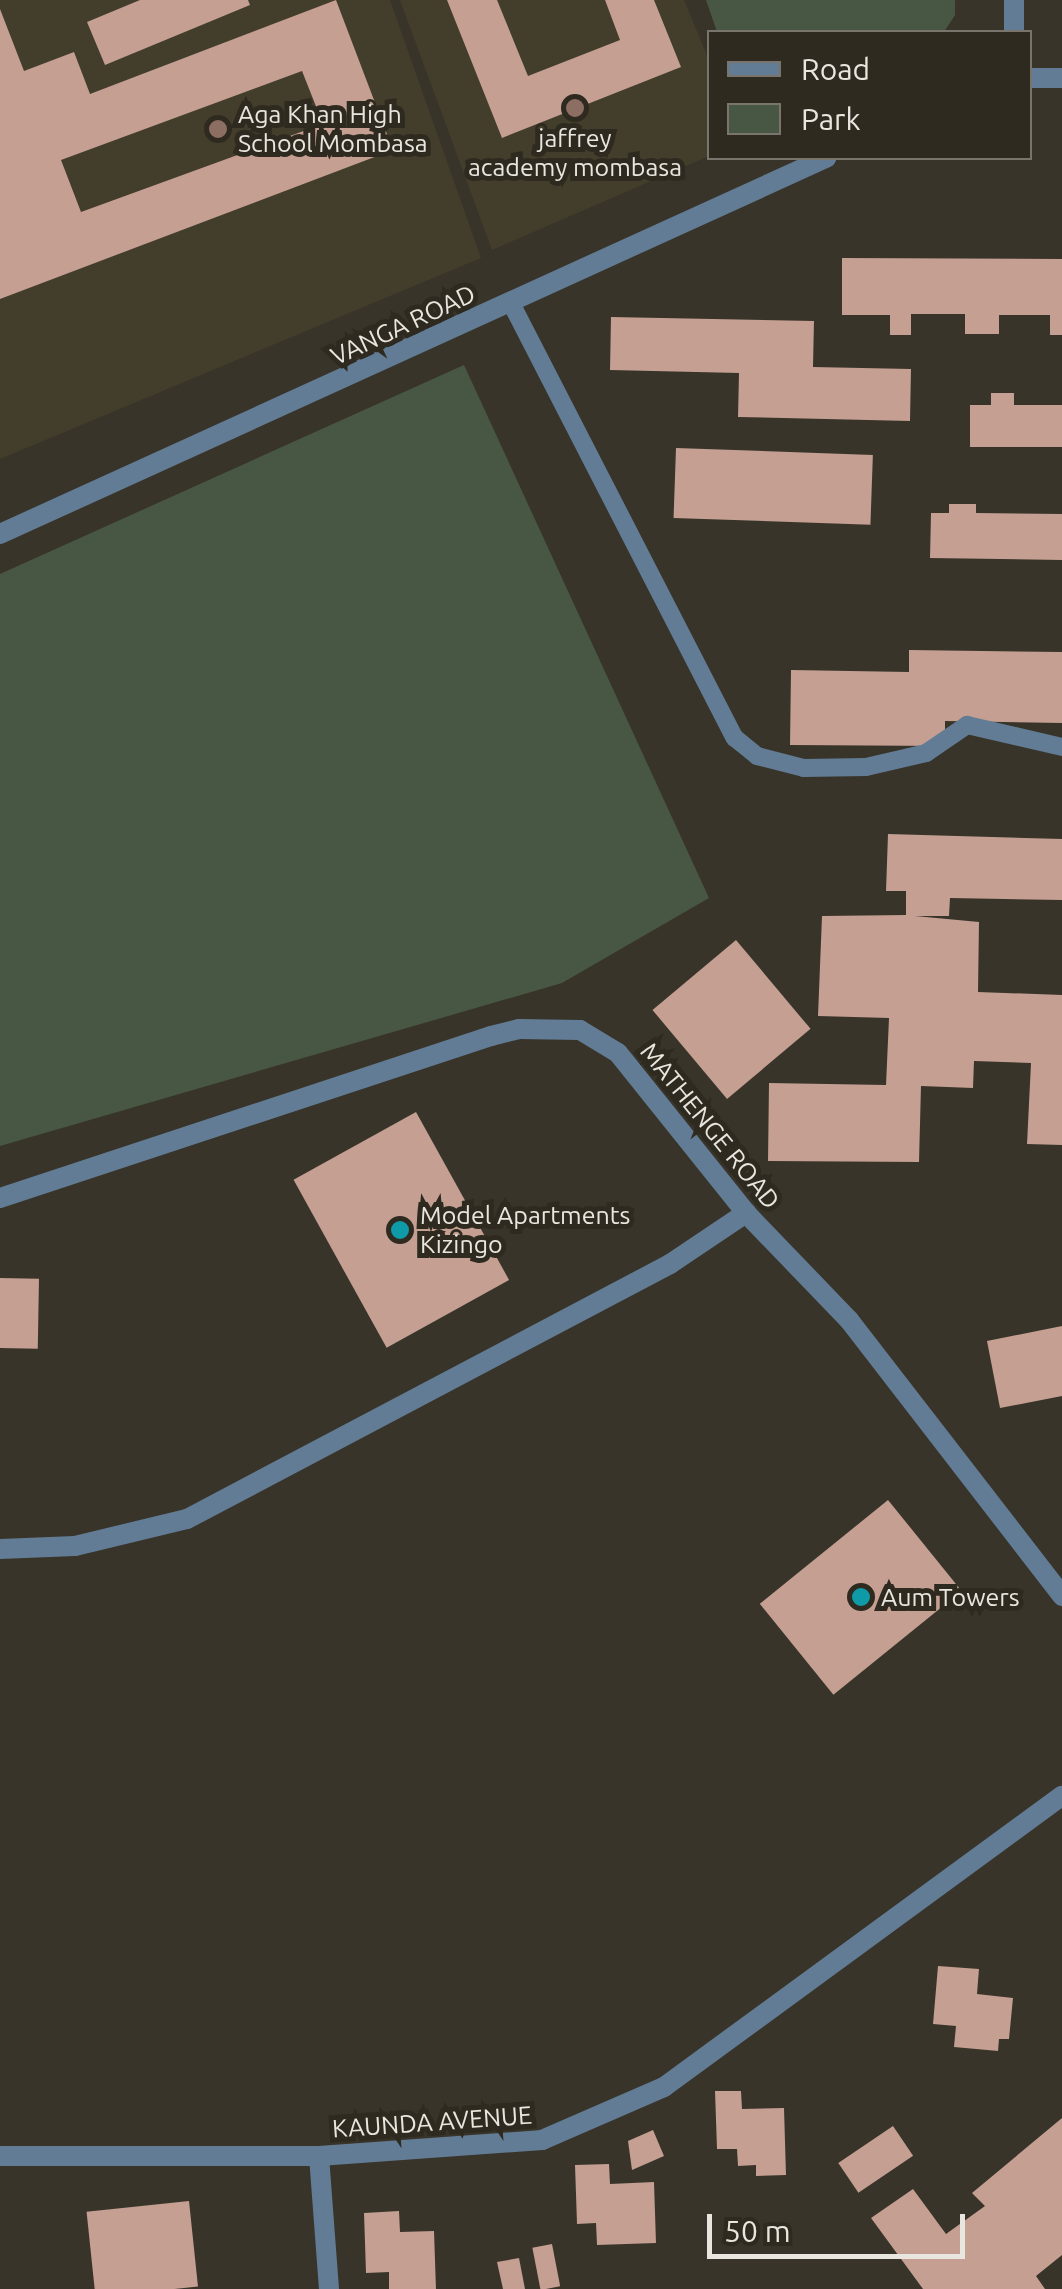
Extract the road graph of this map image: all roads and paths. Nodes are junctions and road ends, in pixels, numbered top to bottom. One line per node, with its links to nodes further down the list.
1 (1014, 0): 2 (street)
2 (1014, 30)
3 (1032, 78): 4 (street)
4 (1062, 78)
5 (822, 160): 6 (street, VANGA ROAD)
6 (511, 302): 7 (street, VANGA ROAD); 8 (lane)
7 (0, 534)
8 (1062, 747)
9 (0, 1198): 10 (street, MATHENGE ROAD)
10 (746, 1212): 11 (street); 12 (street, MATHENGE ROAD)
11 (0, 1550)
12 (1062, 1596)
13 (1062, 1796): 15 (street, KAUNDA AVENUE)
14 (0, 2156): 15 (street, KAUNDA AVENUE)
15 (319, 2156): 16 (street)
16 (329, 2289)

